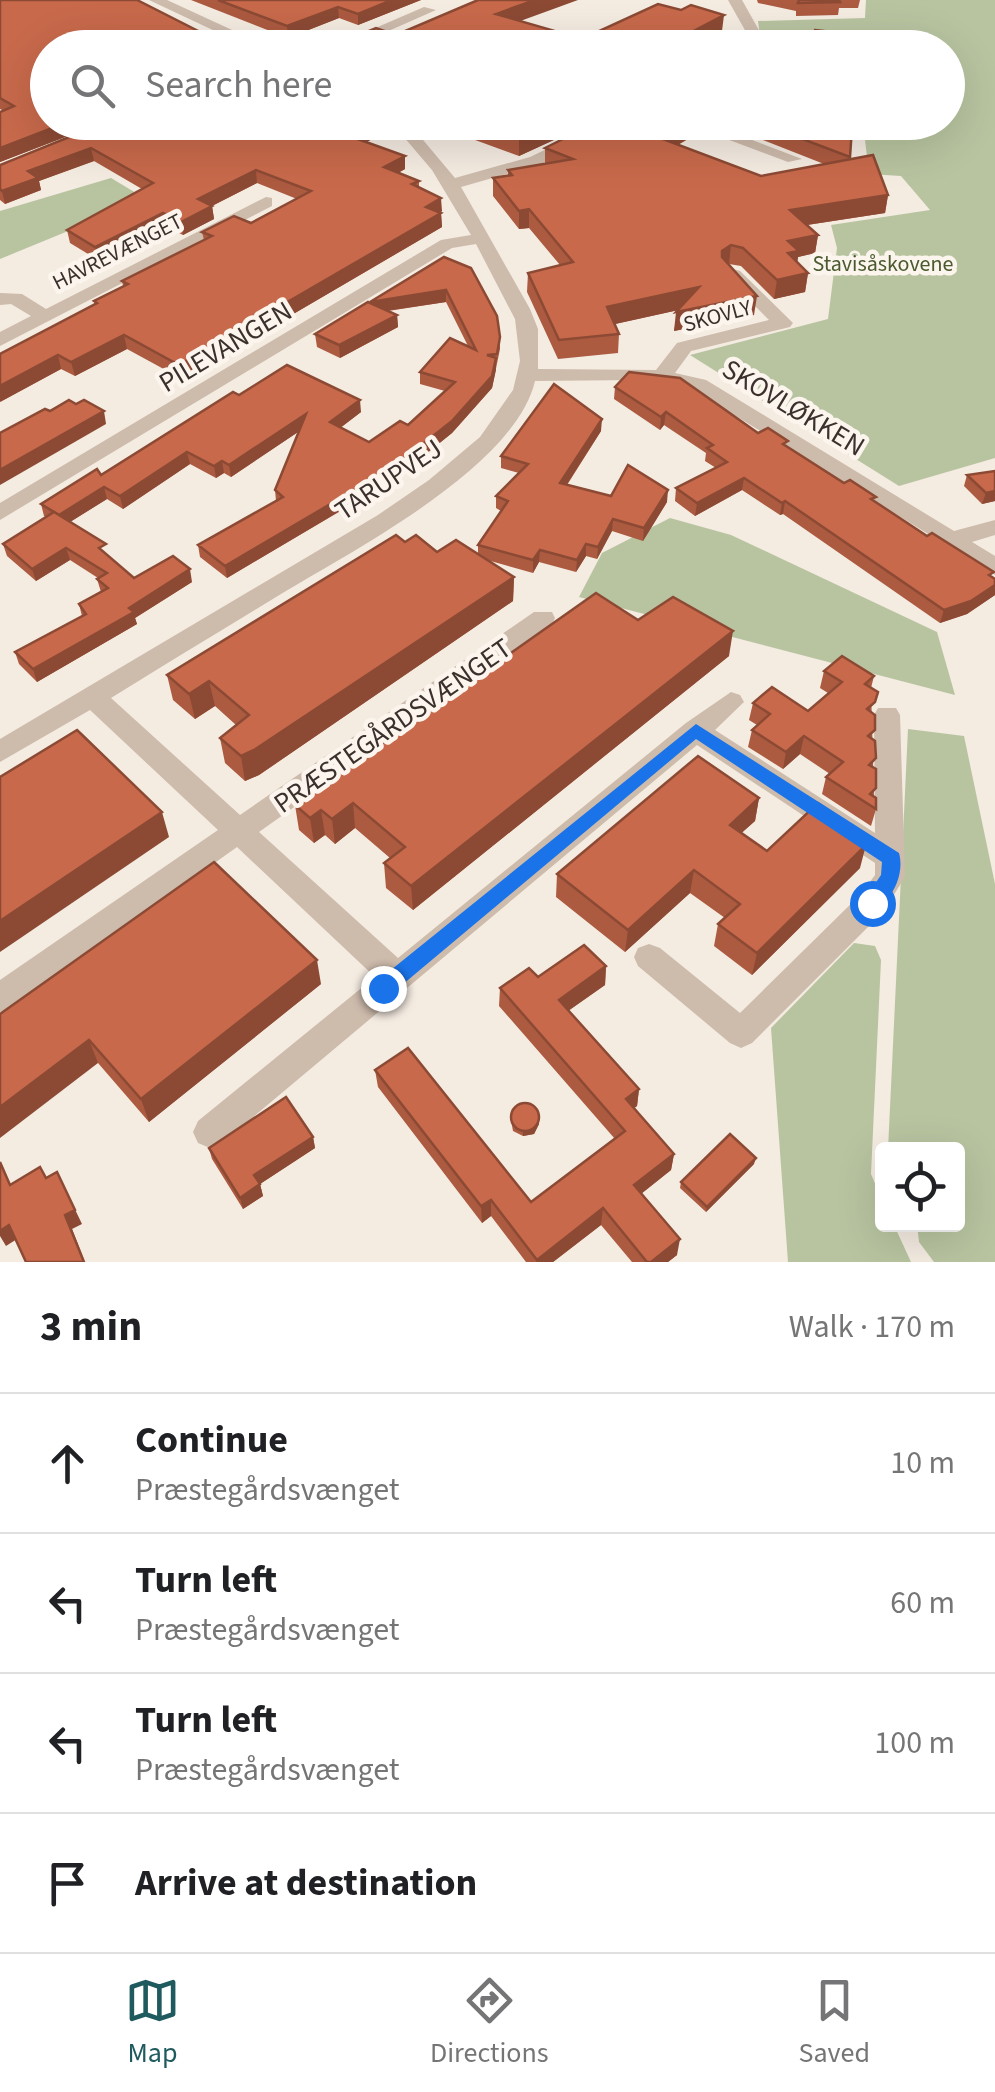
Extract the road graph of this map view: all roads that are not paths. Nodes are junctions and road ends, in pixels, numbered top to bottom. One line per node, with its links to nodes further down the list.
1 (156, 0): 4 (street)
2 (735, 0): 6 (street)
3 (429, 10): 5 (street)
4 (224, 30)
5 (380, 30)
6 (752, 30)
7 (416, 140): 11 (street, TARUPVEJ)
8 (582, 140): 11 (street)
9 (741, 140): 10 (street)
10 (794, 158)
11 (449, 184): 13 (street, TARUPVEJ)
12 (266, 202): 16 (street, HAVREVÆNGET)
13 (482, 238): 19 (street, TARUPVEJ); 20 (street, PILEVANGEN)
14 (731, 273): 18 (street, SKOVLY)
15 (0, 299): 16 (street, HAVREVÆNGET)
16 (45, 316): 17 (street, HAVREVÆNGET)
17 (0, 340)
18 (663, 374): 19 (street, SKOVLØKKEN); 22 (street, SKOVLØKKEN)
19 (528, 375): 25 (street, TARUPVEJ)
20 (0, 513)
21 (995, 527): 22 (street)
22 (952, 540): 23 (street, SKOVLØKKEN)
23 (995, 567)
24 (543, 618): 30 (street, PRÆSTEGÅRDSVÆNGET)
25 (93, 696): 29 (street, TARUPVEJ); 30 (street, PRÆSTEGÅRDSVÆNGET)
26 (731, 702): 28 (street)
27 (888, 715): 31 (street)
28 (696, 730): 31 (street); 33 (street)
29 (0, 752)
30 (240, 832): 33 (street, PRÆSTEGÅRDSVÆNGET); 34 (street, PRÆSTEGÅRDSVÆNGET)
31 (892, 859): 32 (street)
32 (649, 957)
33 (398, 976): 35 (street)
34 (0, 998)
35 (210, 1132)

